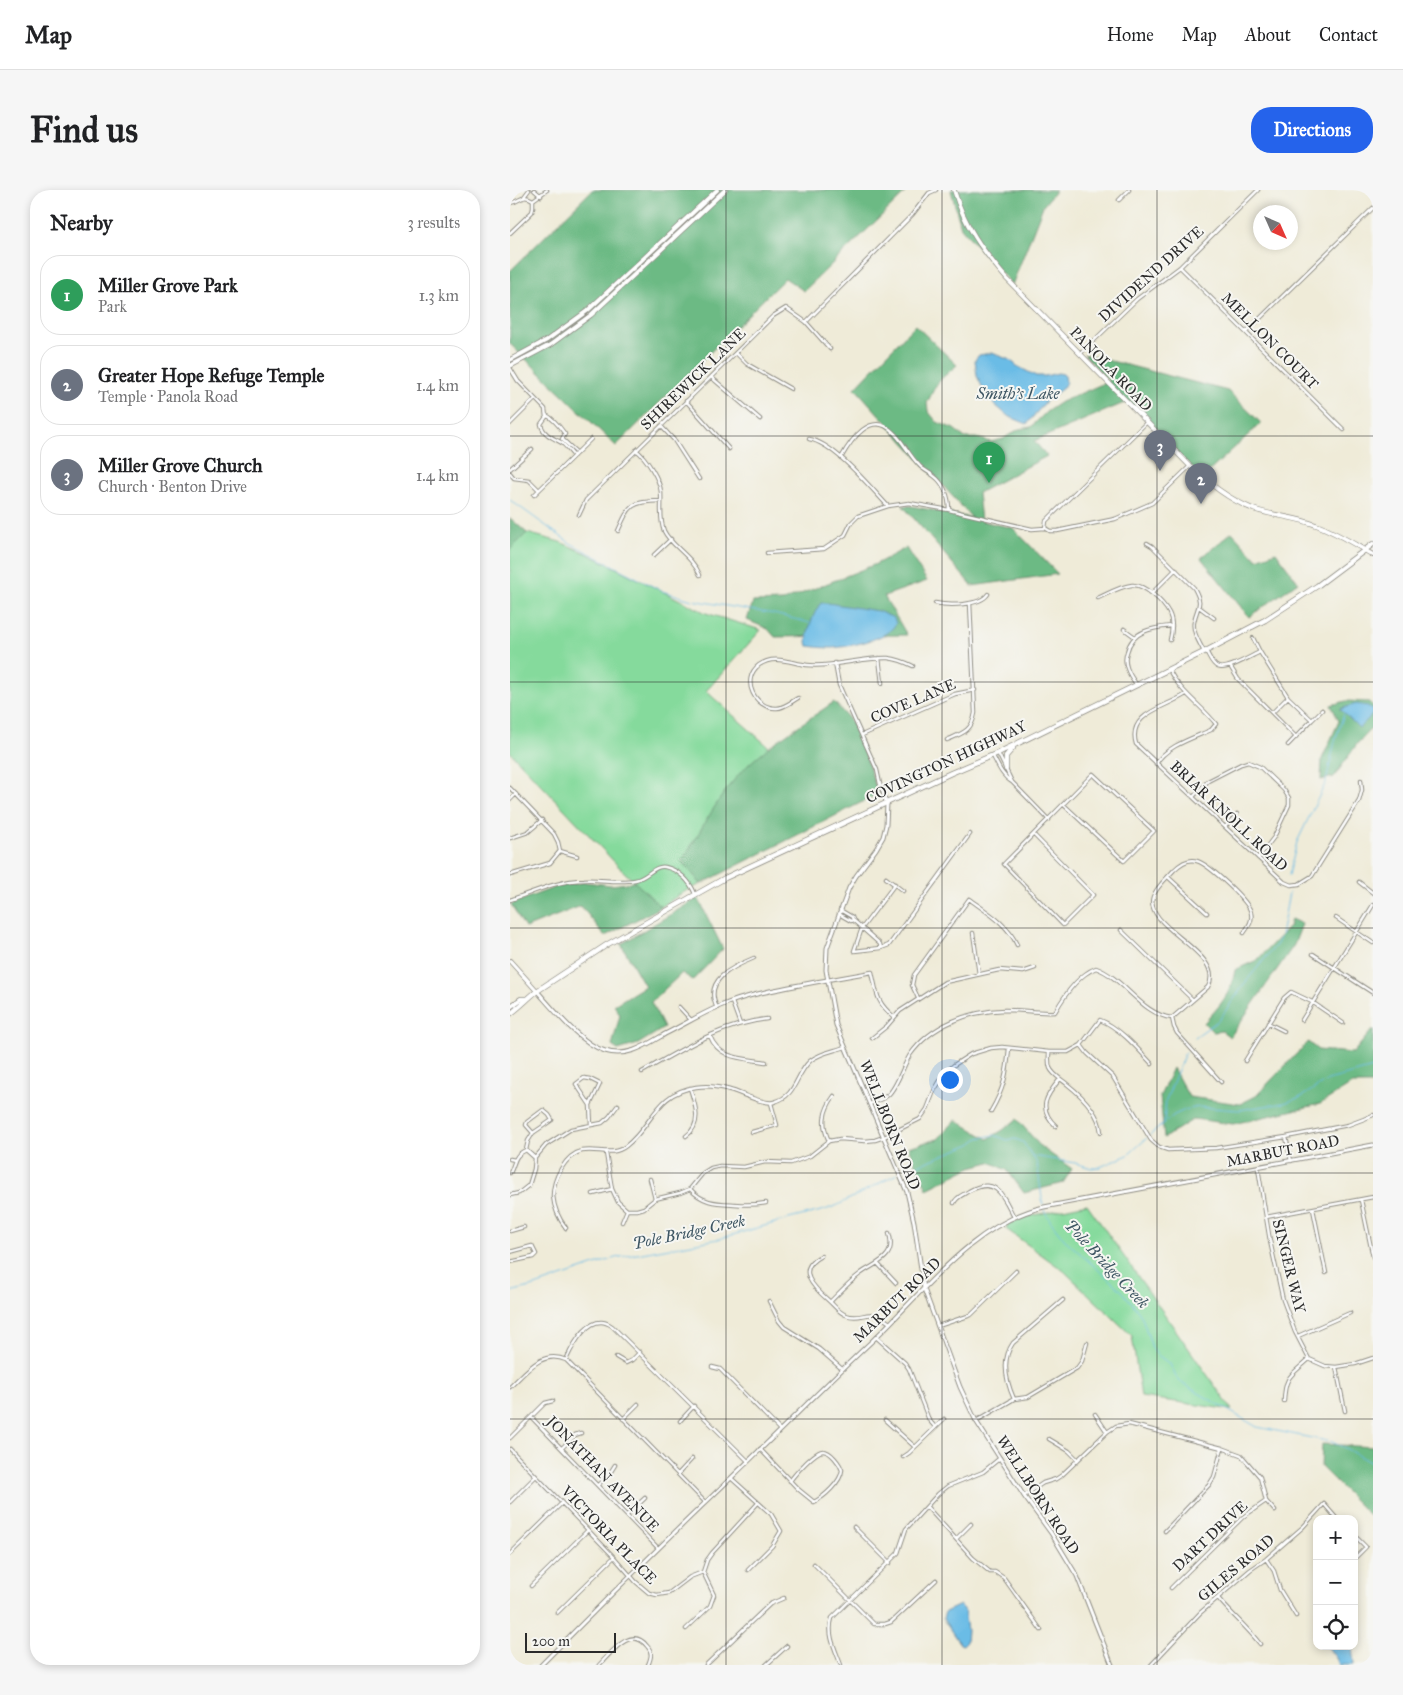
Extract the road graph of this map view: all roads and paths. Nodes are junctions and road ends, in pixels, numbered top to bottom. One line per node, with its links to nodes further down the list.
1 (529, 190): 12 (street)
2 (534, 190): 10 (street)
3 (547, 190): 10 (street)
4 (725, 190): 11 (main road)
5 (936, 190): 20 (street)
6 (954, 190): 25 (main road, PANOLA ROAD)
7 (1129, 190): 14 (street)
8 (1258, 190): 18 (street, DIVIDEND DRIVE)
9 (715, 191): 11 (street); 19 (main road)
10 (541, 196): 13 (street)
11 (718, 197): 21 (main road)
12 (523, 198): 13 (street); 15 (street)
13 (533, 200): 17 (street)
14 (1119, 200)
15 (510, 203)
16 (1373, 208): 22 (street)
17 (510, 233)
18 (1180, 267): 22 (street, MELLON COURT); 25 (street, DIVIDEND DRIVE)
19 (576, 320): 21 (street); 26 (main road)
20 (806, 322): 23 (street, SHIREWICK LANE); 24 (street, SHIREWICK LANE)
21 (580, 324): 27 (main road)
22 (1246, 332): 37 (street, MELLON COURT)
23 (830, 349)
24 (736, 353): 28 (street, SHIREWICK LANE); 29 (street)
25 (1081, 354): 34 (main road, PANOLA ROAD)
26 (510, 360)
27 (510, 367): 30 (street)
28 (710, 377): 31 (street, SHIREWICK LANE); 33 (street)
29 (791, 389)
30 (535, 399): 32 (street); 35 (street)
31 (686, 401): 36 (street, SHIREWICK LANE); 41 (street)
32 (546, 414): 43 (street); 43 (street)
33 (760, 420)
34 (1148, 422): 45 (main road, PANOLA ROAD); 57 (street)
35 (510, 424)
36 (661, 426): 42 (street, SHIREWICK LANE); 50 (street)
37 (1344, 430)
38 (809, 438): 44 (street)
39 (591, 439): 43 (street)
40 (532, 449): 46 (street)
41 (729, 449)
42 (636, 450): 53 (street); 56 (street, SHIREWICK LANE)
43 (575, 454): 51 (street)
44 (841, 458): 54 (street); 55 (street)
45 (1190, 466): 57 (street); 62 (main road, PANOLA ROAD)
46 (510, 469)
47 (510, 473): 49 (street)
48 (510, 478): 49 (street)
49 (514, 478): 51 (street)
50 (698, 479)
51 (539, 490): 52 (street)
52 (534, 495)
53 (661, 501): 58 (street); 59 (street)
54 (888, 506): 55 (street); 63 (street)
55 (949, 510): 57 (street)
56 (579, 515)
57 (1045, 528)
58 (618, 531)
59 (671, 539): 64 (street); 67 (street)
60 (1148, 543): 66 (street)
61 (1373, 544): 62 (main road, COVINGTON HIGHWAY)
62 (1364, 550): 65 (main road, PANOLA ROAD); 80 (main road, COVINGTON HIGHWAY)
63 (767, 553)
64 (654, 555)
65 (1373, 555)
66 (1176, 569): 68 (street); 73 (street)
67 (700, 575)
68 (1151, 593): 70 (street); 75 (street)
69 (988, 594): 72 (street)
70 (1098, 598)
71 (935, 603): 72 (street)
72 (970, 603): 89 (street)
73 (1199, 608): 74 (street); 80 (street)
74 (1214, 618)
75 (1172, 626): 77 (street); 79 (street)
76 (1124, 629): 77 (street)
77 (1135, 637): 88 (street)
78 (1253, 638): 81 (street)
79 (1170, 640)
80 (1205, 651): 85 (street); 86 (main road, COVINGTON HIGHWAY)
81 (1260, 652): 85 (street); 91 (street)
82 (879, 658): 83 (street); 84 (street); 87 (street)
83 (835, 663): 92 (street); 96 (street)
84 (913, 666)
85 (1230, 666): 94 (street)
86 (1169, 670): 88 (main road, COVINGTON HIGHWAY); 90 (street)
87 (882, 683)
88 (1137, 685): 99 (main road, COVINGTON HIGHWAY)
89 (974, 690): 96 (street, COVE LANE); 98 (street)
90 (1186, 694): 102 (street, BRIAR KNOLL ROAD); 102 (street)
91 (1288, 697): 94 (street); 95 (street)
92 (798, 698)
93 (1322, 710): 95 (street)
94 (1272, 713): 97 (street)
95 (1312, 720): 97 (street)
96 (862, 736): 110 (street)
97 (1296, 737): 100 (street)
98 (947, 740)
99 (1016, 745): 101 (main road, COVINGTON HIGHWAY); 103 (main road)
100 (1288, 745)
101 (995, 755): 103 (street); 105 (street); 110 (main road, COVINGTON HIGHWAY)
102 (1156, 764): 108 (street, BRIAR KNOLL ROAD)
103 (1006, 769): 105 (street)
104 (1361, 780): 121 (street, BRIAR KNOLL ROAD)
105 (1012, 782): 114 (street)
106 (510, 788): 107 (street)
107 (516, 794): 109 (street); 113 (street)
108 (1193, 797): 115 (street, BRIAR KNOLL ROAD); 121 (street)
109 (510, 800)
110 (887, 803): 129 (main road, COVINGTON HIGHWAY); 132 (street, WELLBORN ROAD)
111 (1064, 805): 111 (street); 114 (street)
112 (1237, 814): 115 (street)
113 (542, 820): 118 (street); 119 (street)
114 (1049, 820): 117 (street)
115 (1225, 827): 121 (street, BRIAR KNOLL ROAD)
116 (970, 834): 144 (street)
117 (1034, 835): 117 (street)
118 (510, 838)
119 (560, 851): 120 (street); 122 (street)
120 (577, 856)
121 (1258, 858)
122 (510, 875)
123 (1168, 877): 133 (street); 141 (street); 156 (street)
124 (886, 878): 126 (street)
125 (1359, 882): 128 (street)
126 (894, 884): 127 (street); 137 (street)
127 (903, 891)
128 (1373, 893)
129 (695, 894): 130 (street); 152 (main road, COVINGTON HIGHWAY)
130 (510, 900)
131 (1373, 905): 139 (street)
132 (840, 910): 134 (street, WELLBORN ROAD); 136 (street)
133 (1207, 913)
134 (839, 914): 136 (street); 151 (street, WELLBORN ROAD)
135 (1336, 918): 139 (street)
136 (853, 920): 137 (street)
137 (862, 928): 144 (street); 144 (street)
138 (1121, 930): 156 (street)
139 (1356, 932): 142 (street); 148 (street)
140 (972, 933): 150 (street)
141 (1244, 933)
142 (1373, 943)
143 (1017, 945): 154 (street)
144 (882, 948)
145 (1313, 954): 148 (street)
146 (754, 958): 161 (street)
147 (510, 961): 152 (main road)
148 (1333, 967): 153 (street); 158 (street)
149 (1035, 968): 150 (street)
150 (979, 974): 154 (street)
151 (827, 980): 157 (street); 163 (street); 175 (street, WELLBORN ROAD)
152 (537, 991): 155 (main road, COVINGTON HIGHWAY); 166 (street)
153 (1373, 993)
154 (918, 998): 163 (street)
155 (526, 999): 159 (main road, COVINGTON HIGHWAY); 162 (main road, COVINGTON HIGHWAY)
156 (1193, 1000): 164 (street)
157 (732, 1002): 161 (street); 169 (street)
158 (1312, 1002): 167 (street); 168 (street); 170 (street)
159 (510, 1007)
160 (679, 1007): 166 (street)
161 (717, 1008): 166 (street)
162 (510, 1014)
163 (894, 1017): 173 (street)
164 (1172, 1018): 183 (street); 187 (street)
165 (767, 1019): 169 (street)
166 (691, 1020)
167 (1302, 1020)
168 (1343, 1023)
169 (740, 1024): 172 (street)
170 (1268, 1024): 171 (street); 178 (street)
171 (1284, 1031)
172 (710, 1036): 179 (street); 181 (street)
173 (872, 1038)
174 (1081, 1045): 177 (street); 180 (street); 199 (street)
175 (845, 1047): 186 (street); 187 (street, WELLBORN ROAD)
176 (1008, 1048): 177 (street); 190 (street); 198 (street)
177 (1049, 1052): 182 (street)
178 (1245, 1061)
179 (766, 1062)
180 (1152, 1064)
181 (642, 1072)
182 (1060, 1079): 193 (street); 195 (street)
183 (1221, 1082)
184 (690, 1088): 186 (street); 197 (street); 203 (street)
185 (834, 1096): 200 (street)
186 (771, 1103): 194 (street)
187 (870, 1104): 198 (street, WELLBORN ROAD)
188 (590, 1105): 188 (street); 192 (street)
189 (618, 1105): 192 (street)
190 (991, 1111)
191 (1373, 1115): 199 (street)
192 (591, 1125): 204 (street)
193 (1056, 1126)
194 (752, 1132)
195 (1101, 1132)
196 (532, 1134): 196 (street); 202 (street)
197 (686, 1136)
198 (884, 1137): 200 (street); 236 (street, WELLBORN ROAD)
199 (1286, 1137): 207 (street)
200 (829, 1141): 212 (street)
201 (1373, 1145): 207 (street, MARBUT ROAD)
202 (526, 1150): 204 (street); 206 (street)
203 (606, 1153): 211 (street); 226 (street)
204 (535, 1158): 214 (street)
205 (510, 1159): 206 (street)
206 (515, 1160): 209 (street)
207 (1291, 1161): 208 (street, MARBUT ROAD)
208 (1258, 1168): 222 (street, MARBUT ROAD); 223 (street, SINGER WAY)
209 (510, 1173)
210 (650, 1179): 216 (street)
211 (612, 1189): 213 (street); 221 (street)
212 (690, 1189): 216 (street); 218 (street)
213 (593, 1194)
214 (510, 1195)
215 (1373, 1198): 217 (street)
216 (655, 1199): 221 (street)
217 (1361, 1200): 220 (street); 231 (street)
218 (766, 1203)
219 (954, 1204): 222 (street)
220 (1313, 1209): 223 (street); 235 (street)
221 (627, 1210): 224 (street)
222 (1014, 1217): 237 (street, MARBUT ROAD)
223 (1266, 1217): 246 (street, SINGER WAY)
224 (622, 1222)
225 (524, 1227): 227 (street)
226 (566, 1228)
227 (510, 1231)
228 (889, 1233): 233 (street)
229 (510, 1252): 232 (street)
230 (822, 1256): 242 (street)
231 (1373, 1257)
232 (510, 1262)
233 (878, 1264): 238 (street); 242 (street)
234 (1016, 1271): 245 (street)
235 (1326, 1273)
236 (921, 1278): 237 (street); 239 (street, WELLBORN ROAD)
237 (931, 1282): 239 (street, MARBUT ROAD)
238 (896, 1283)
239 (924, 1289): 244 (street, MARBUT ROAD); 245 (street, WELLBORN ROAD)
240 (769, 1300): 256 (street)
241 (1063, 1300): 258 (street)
242 (830, 1302): 244 (street)
243 (1350, 1312): 246 (street)
244 (890, 1323): 247 (street, MARBUT ROAD)
245 (938, 1326): 270 (street, WELLBORN ROAD)
246 (1298, 1336): 252 (street, SINGER WAY)
247 (876, 1337): 256 (street, MARBUT ROAD); 271 (street)
248 (1087, 1343): 258 (street)
249 (640, 1352): 250 (street); 253 (street); 262 (street)
250 (616, 1357)
251 (1373, 1358): 255 (street)
252 (1309, 1359): 255 (street); 260 (street)
253 (566, 1360): 257 (street); 266 (street)
254 (712, 1367): 272 (street)
255 (1336, 1367): 263 (street)
256 (842, 1369): 272 (street, MARBUT ROAD)
257 (510, 1387)
258 (1014, 1399): 270 (street)
259 (553, 1401): 265 (street)
260 (1284, 1401)
261 (638, 1404): 266 (street)
262 (694, 1406): 269 (street); 286 (street)
263 (1345, 1411)
264 (1094, 1414): 273 (street)
265 (531, 1417): 275 (street); 278 (street, JONATHAN AVENUE)
266 (623, 1419): 288 (street)
267 (944, 1419): 271 (street)
268 (885, 1420): 277 (street)
269 (680, 1421)
270 (976, 1421): 283 (street, WELLBORN ROAD)
271 (935, 1427): 277 (street)
272 (780, 1430): 281 (street, MARBUT ROAD)
273 (1107, 1432): 279 (street); 285 (street)
274 (581, 1434): 278 (street)
275 (510, 1438)
276 (1049, 1439): 285 (street)
277 (915, 1447): 282 (street)
278 (562, 1448): 292 (street, JONATHAN AVENUE)
279 (1222, 1448): 295 (street); 309 (street)
280 (510, 1449): 289 (street, VICTORIA PLACE)
281 (760, 1449): 286 (street, MARBUT ROAD); 291 (street)
282 (903, 1457)
283 (1000, 1458): 293 (street, WELLBORN ROAD); 300 (street)
284 (692, 1459): 288 (street)
285 (1078, 1460): 293 (street)
286 (748, 1461): 290 (street, MARBUT ROAD)
287 (615, 1465): 292 (street)
288 (678, 1474): 297 (street)
289 (536, 1476): 296 (street); 299 (street, VICTORIA PLACE)
290 (731, 1478): 297 (street, MARBUT ROAD); 298 (street)
291 (790, 1480): 291 (street)
292 (598, 1485): 302 (street, JONATHAN AVENUE)
293 (1024, 1496): 340 (street, WELLBORN ROAD)
294 (645, 1498): 302 (street)
295 (1266, 1501): 301 (street); 324 (street, DART DRIVE)
296 (510, 1502)
297 (705, 1502): 312 (street, MARBUT ROAD)
298 (758, 1502): 319 (street); 320 (street)
299 (562, 1503): 308 (street, VICTORIA PLACE); 313 (street)
300 (927, 1507): 310 (street); 317 (street)
301 (1275, 1511)
302 (627, 1515): 312 (street, JONATHAN AVENUE)
303 (1314, 1515): 304 (street, GILES ROAD)
304 (1334, 1515)
305 (1313, 1516): 316 (street, GILES ROAD)
306 (971, 1524): 310 (street)
307 (854, 1527): 317 (street)
308 (588, 1530): 315 (street, VICTORIA PLACE); 323 (street)
309 (1165, 1531)
310 (957, 1538): 331 (street)
311 (1358, 1539): 314 (street)
312 (658, 1548): 321 (street, MARBUT ROAD)
313 (510, 1554)
314 (1358, 1555)
315 (614, 1557): 321 (street, VICTORIA PLACE); 328 (street)
316 (1266, 1559): 326 (street, GILES ROAD); 329 (street)
317 (890, 1563): 327 (street)
318 (814, 1564): 327 (street)
319 (748, 1570)
320 (703, 1572): 321 (street, VICTORIA PLACE); 330 (street)
321 (630, 1575): 334 (street, MARBUT ROAD)
322 (936, 1580): 327 (street)
323 (532, 1586)
324 (1171, 1588)
325 (784, 1598): 337 (street)
326 (1218, 1598): 332 (street); 341 (street, GILES ROAD)
327 (850, 1601): 339 (street)
328 (557, 1614)
329 (1296, 1616)
330 (686, 1629)
331 (1041, 1630)
332 (1260, 1644)
333 (787, 1646): 338 (street)
334 (541, 1665)
335 (599, 1665): 336 (street)
336 (648, 1665)
337 (706, 1665)
338 (766, 1665)
339 (841, 1665)
340 (1112, 1665)
341 (1151, 1665)

